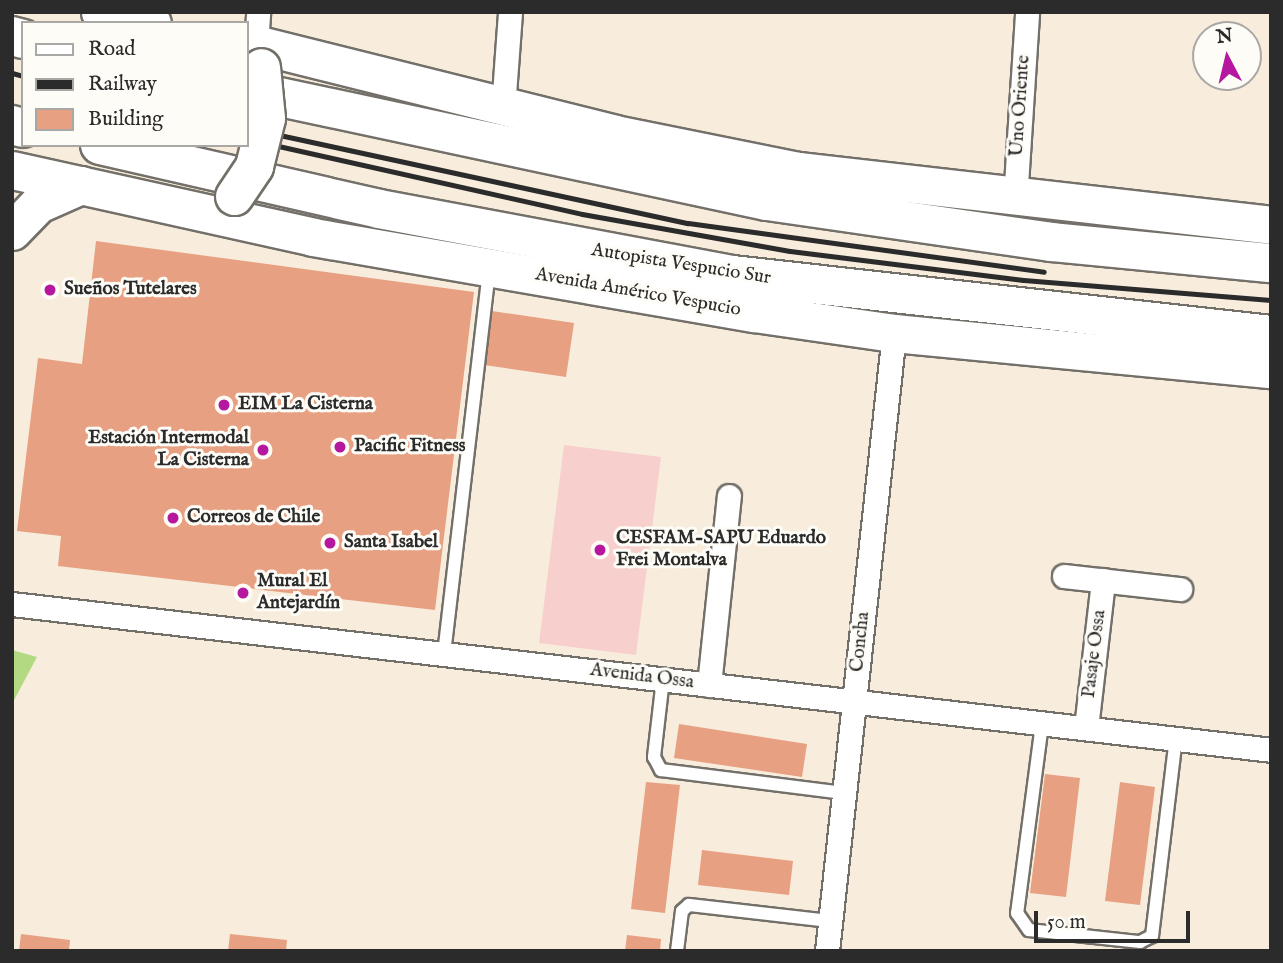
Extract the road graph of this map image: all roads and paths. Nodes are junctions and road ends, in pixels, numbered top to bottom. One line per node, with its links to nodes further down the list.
1 (13, 12): 6 (main road)
2 (510, 12): 8 (street)
3 (1027, 12): 12 (street, Uno Oriente)
4 (104, 13): 5 (main road)
5 (142, 21)
6 (12, 25)
7 (253, 50): 8 (main road); 13 (main road, bridge); 16 (highway)
8 (503, 108): 12 (main road)
9 (109, 147): 19 (highway, Autopista Vespucio Sur)
10 (12, 170): 11 (main road, Avenida Américo Vespucio)
11 (80, 185): 13 (main road, Avenida Américo Vespucio); 15 (main road)
12 (1014, 200): 14 (main road)
13 (199, 212): 17 (main road, Avenida Américo Vespucio)
14 (1271, 225)
15 (12, 232)
16 (1271, 262)
17 (490, 267): 18 (main road, Avenida Américo Vespucio); 26 (lane)
18 (894, 333): 20 (main road, Avenida Américo Vespucio); 29 (street, Concha)
19 (1271, 335)
20 (1271, 369)
21 (729, 496): 28 (street)
22 (1064, 576): 23 (street)
23 (1103, 580): 24 (street); 31 (street, Pasaje Ossa)
24 (1180, 589)
25 (12, 604): 26 (street, Avenida Ossa)
26 (444, 654): 27 (street, Avenida Ossa)
27 (663, 679): 28 (street, Avenida Ossa); 34 (lane)
28 (709, 685): 29 (street, Avenida Ossa)
29 (854, 702): 30 (street, Avenida Ossa); 34 (street, Concha)
30 (1042, 723): 31 (street, Avenida Ossa); 32 (lane)
31 (1086, 729): 32 (street, Avenida Ossa)
32 (1176, 739): 33 (street, Avenida Ossa)
33 (1271, 750)
34 (844, 793): 35 (street, Concha)
35 (830, 921): 36 (lane); 37 (street, Concha)
36 (677, 951)
37 (827, 951)

